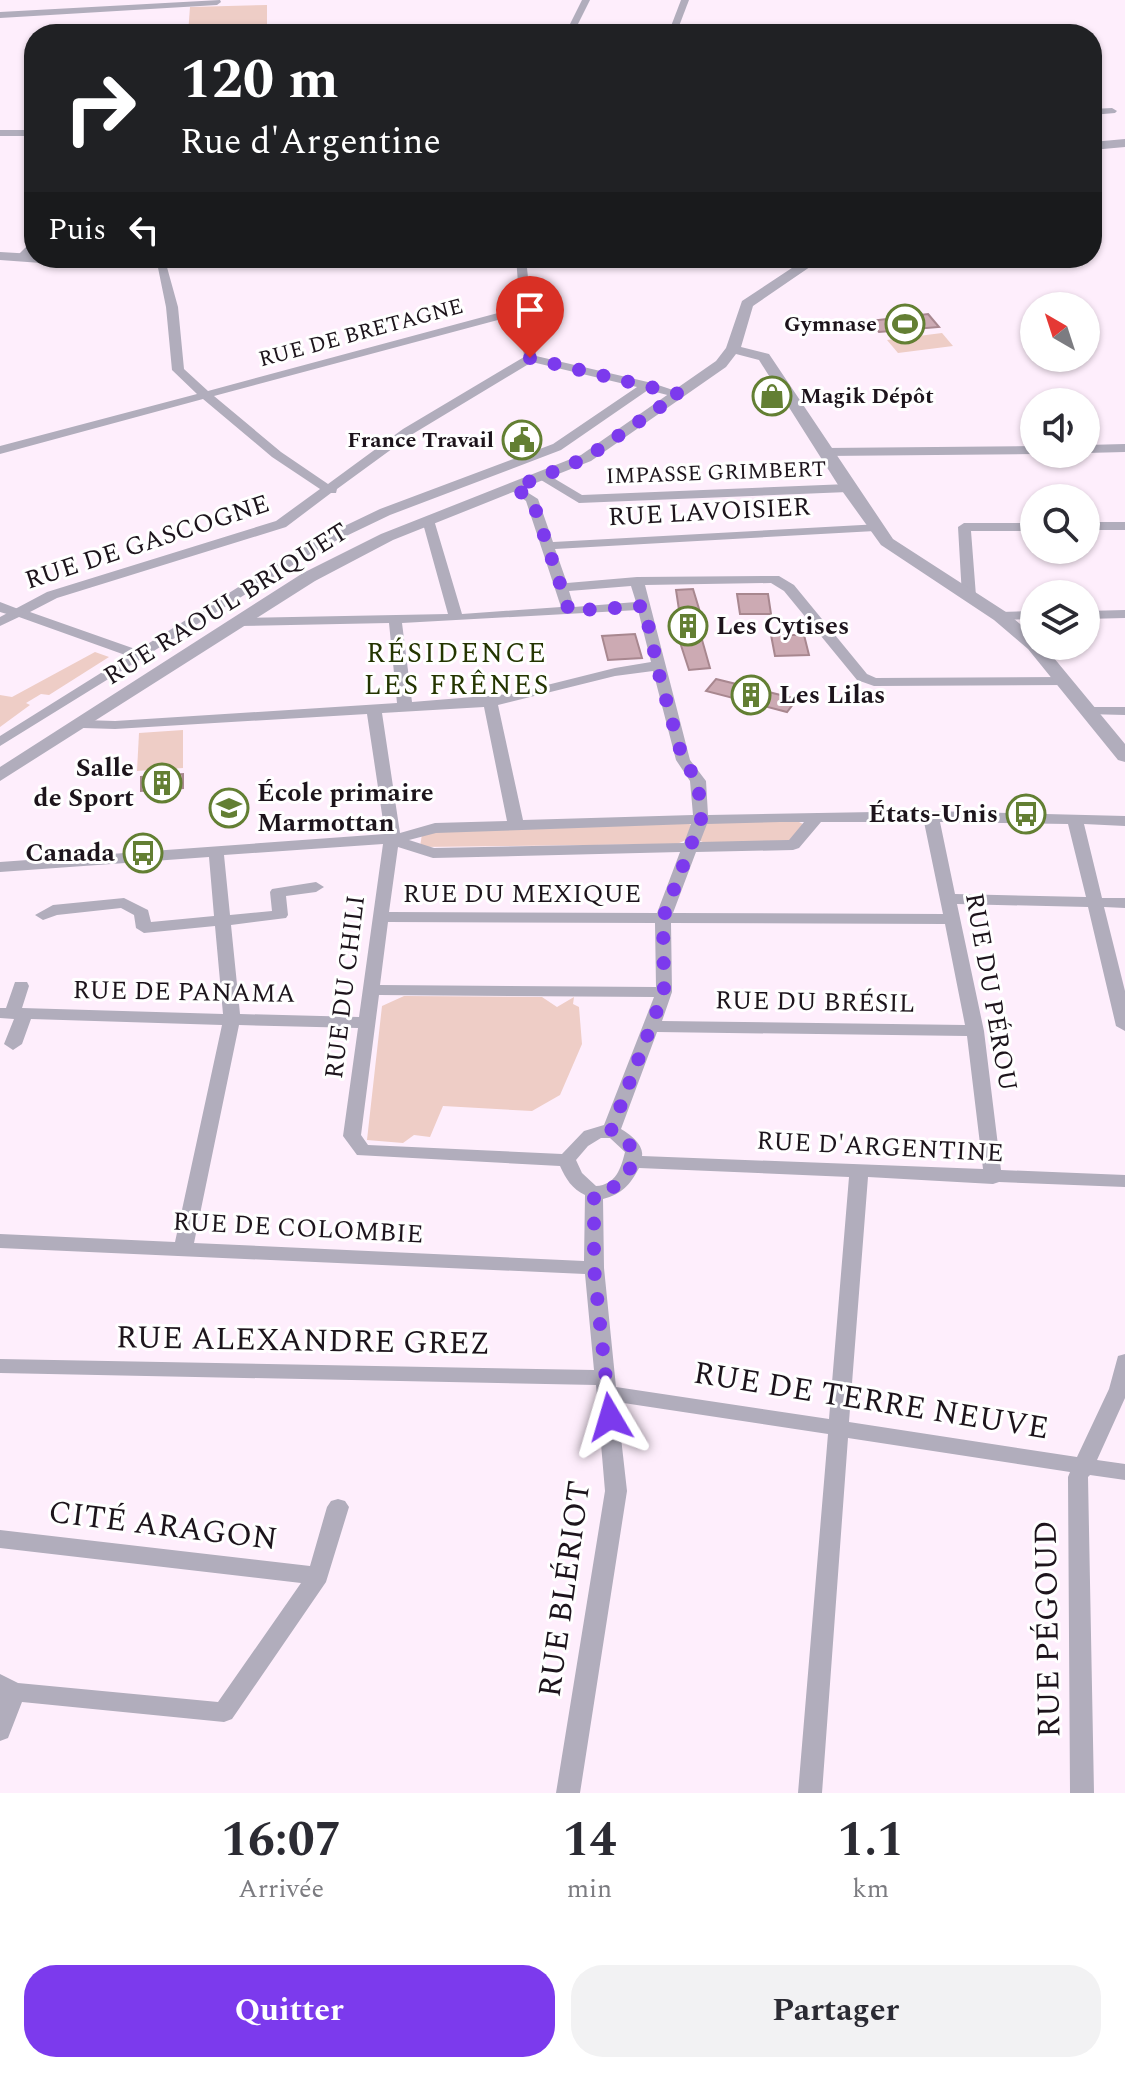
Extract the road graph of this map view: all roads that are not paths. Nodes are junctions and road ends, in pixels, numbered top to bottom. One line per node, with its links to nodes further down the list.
1 (586, 0): 7 (street)
2 (685, 0): 8 (street)
3 (198, 2): 4 (street); 5 (street); 6 (street)
4 (217, 2)
5 (177, 14)
6 (0, 15)
7 (574, 24)
8 (676, 24)
9 (1112, 111): 10 (street)
10 (1102, 112)
11 (0, 133): 12 (street)
12 (24, 133)
13 (1125, 143): 14 (street)
14 (1102, 145)
15 (24, 254): 17 (street)
16 (0, 256): 17 (street)
17 (21, 258): 18 (street)
18 (24, 258)
19 (162, 268): 27 (street)
20 (522, 268): 22 (street)
21 (801, 268): 23 (street)
22 (526, 309): 24 (street); 27 (street, RUE DE BRETAGNE)
23 (733, 349): 26 (street, RUE RAOUL BRIQUET); 32 (street)
24 (530, 358): 25 (street); 36 (street, RUE DE GASCOGNE)
25 (648, 385): 26 (street); 58 (street)
26 (679, 394): 33 (street, RUE RAOUL BRIQUET)
27 (207, 395): 30 (street, RUE DE BRETAGNE); 36 (street)
28 (1125, 448): 29 (street)
29 (1100, 449)
30 (0, 450)
31 (1020, 450): 32 (street)
32 (825, 452): 35 (street)
33 (545, 477): 34 (street, RUE RAOUL BRIQUET); 35 (street, IMPASSE GRIMBERT)
34 (514, 488): 37 (street, RUE RAOUL BRIQUET); 42 (street)
35 (848, 488): 40 (street)
36 (332, 490): 47 (street, RUE DE GASCOGNE)
37 (428, 520): 53 (street); 56 (street, RUE RAOUL BRIQUET)
38 (1100, 526): 39 (street)
39 (1125, 526)
40 (875, 527): 42 (street, RUE LAVOISIER); 45 (street)
41 (1020, 527): 45 (street)
42 (546, 546): 44 (street)
43 (637, 581): 44 (street); 46 (street); 61 (street)
44 (560, 588): 48 (street)
45 (969, 596): 52 (street)
46 (644, 606): 48 (street); 60 (street)
47 (8, 609): 55 (street, RUE DE GASCOGNE); 58 (street)
48 (569, 611): 53 (street)
49 (1125, 614): 51 (street)
50 (1020, 615): 52 (street)
51 (1100, 615)
52 (1000, 616): 57 (street)
53 (456, 618): 54 (street)
54 (395, 619): 56 (street); 63 (street)
55 (0, 622)
56 (237, 622): 67 (street, RUE RAOUL BRIQUET)
57 (1020, 634)
58 (131, 652): 68 (street)
59 (1046, 660): 61 (street)
60 (658, 666): 62 (street); 73 (street)
61 (1065, 681): 65 (street)
62 (490, 702): 63 (street); 76 (street)
63 (405, 707): 64 (street)
64 (374, 709): 67 (street); 77 (street, RUE DU CHILI)
65 (1091, 711): 66 (street); 69 (street)
66 (1125, 711)
67 (83, 724): 70 (street, RUE RAOUL BRIQUET)
68 (0, 742)
69 (1125, 756)
70 (0, 775)
71 (931, 816): 72 (street); 74 (street); 82 (street, RUE DU PÉROU)
72 (816, 818): 73 (street); 78 (street)
73 (701, 819): 76 (street); 78 (street)
74 (1075, 819): 75 (street); 83 (street)
75 (1125, 821)
76 (516, 825): 77 (street)
77 (394, 840): 78 (street); 79 (street); 86 (street, RUE DU CHILI)
78 (692, 849): 87 (street)
79 (216, 851): 80 (street); 89 (street)
80 (5, 868)
81 (316, 887): 89 (street)
82 (950, 899): 83 (street); 88 (street, RUE DU PÉROU)
83 (1094, 902): 84 (street); 97 (street)
84 (1125, 903)
85 (43, 915): 89 (street)
86 (379, 917): 87 (street, RUE DU MEXIQUE); 91 (street, RUE DU CHILI)
87 (663, 918): 88 (street, RUE DU MEXIQUE); 92 (street)
88 (952, 919): 98 (street, RUE DU PÉROU)
89 (223, 921): 94 (street)
90 (21, 986): 93 (street)
91 (370, 990): 92 (street); 95 (street, RUE DU CHILI)
92 (664, 992): 96 (street)
93 (12, 1014): 94 (street, RUE DE PANAMA); 99 (street)
94 (232, 1019): 95 (street, RUE DE PANAMA); 108 (street)
95 (367, 1023): 101 (street, RUE DU CHILI)
96 (653, 1026): 98 (street, RUE DU BRÉSIL); 100 (street)
97 (1125, 1026)
98 (975, 1031): 104 (street, RUE DU PÉROU)
99 (13, 1044)
100 (611, 1131): 101 (street); 102 (street)
101 (567, 1160): 106 (street)
102 (633, 1162): 103 (street, RUE D'ARGENTINE); 106 (street)
103 (859, 1169): 104 (street, RUE D'ARGENTINE); 113 (street)
104 (993, 1178): 105 (street, RUE D'ARGENTINE)
105 (1125, 1181)
106 (594, 1194): 109 (street, RUE BLÉRIOT)
107 (0, 1241): 108 (street, RUE DE COLOMBIE)
108 (183, 1248): 109 (street, RUE DE COLOMBIE)
109 (594, 1268): 112 (street, RUE BLÉRIOT)
110 (1125, 1361): 114 (street, RUE PÉGOUD)
111 (0, 1366): 112 (street, RUE ALEXANDRE GREZ)
112 (606, 1385): 113 (street, RUE DE TERRE NEUVE); 121 (street, RUE BLÉRIOT)
113 (840, 1428): 114 (street, RUE DE TERRE NEUVE); 122 (street)
114 (1084, 1466): 115 (street, RUE DE TERRE NEUVE); 123 (street, RUE PÉGOUD)
115 (1125, 1472)
116 (338, 1507): 118 (street)
117 (0, 1539): 118 (street, CITÉ ARAGON)
118 (318, 1576): 119 (street)
119 (7, 1688): 120 (street)
120 (0, 1731)
121 (568, 1793)
122 (810, 1793)
123 (1082, 1793)

